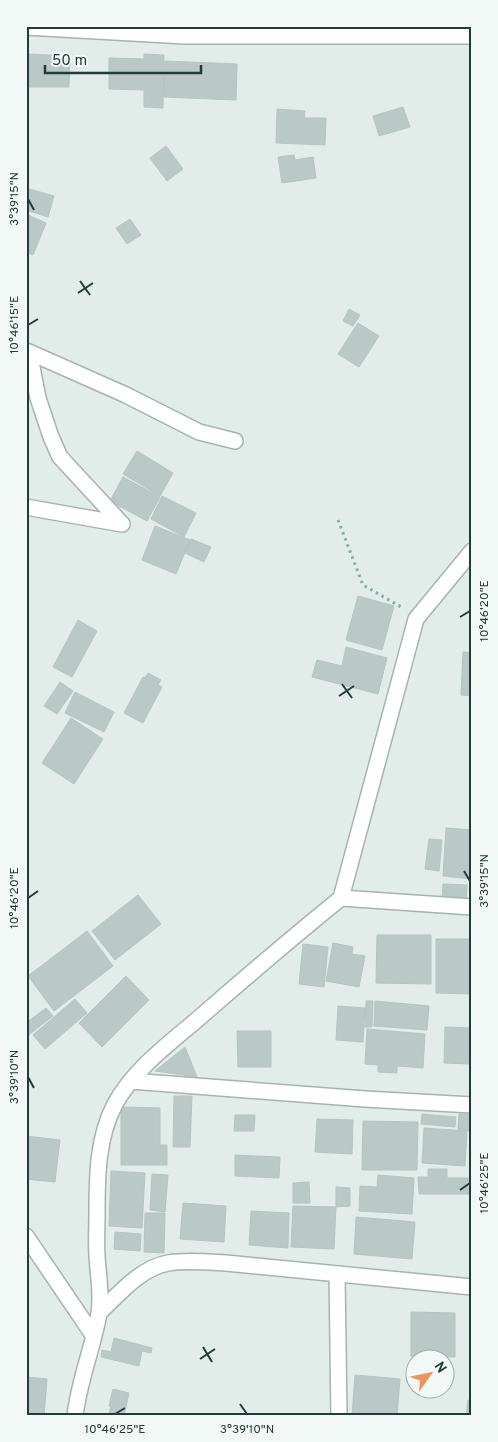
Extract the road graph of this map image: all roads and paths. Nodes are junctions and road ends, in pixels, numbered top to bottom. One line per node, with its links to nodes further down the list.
1 (26, 28): 2 (street)
2 (360, 31): 3 (street)
3 (472, 36)
4 (28, 352): 5 (street); 6 (street)
5 (234, 441)
6 (26, 507)
7 (338, 520): 9 (path)
8 (472, 552): 9 (street)
9 (424, 610): 10 (street)
10 (341, 898): 11 (street); 12 (street)
11 (472, 907)
12 (131, 1081): 13 (street); 17 (street)
13 (472, 1104)
14 (26, 1236): 18 (street)
15 (337, 1274): 16 (street); 17 (street); 20 (street)
16 (472, 1287)
17 (99, 1313): 18 (street)
18 (93, 1335): 19 (street)
19 (75, 1416)
20 (339, 1416)

